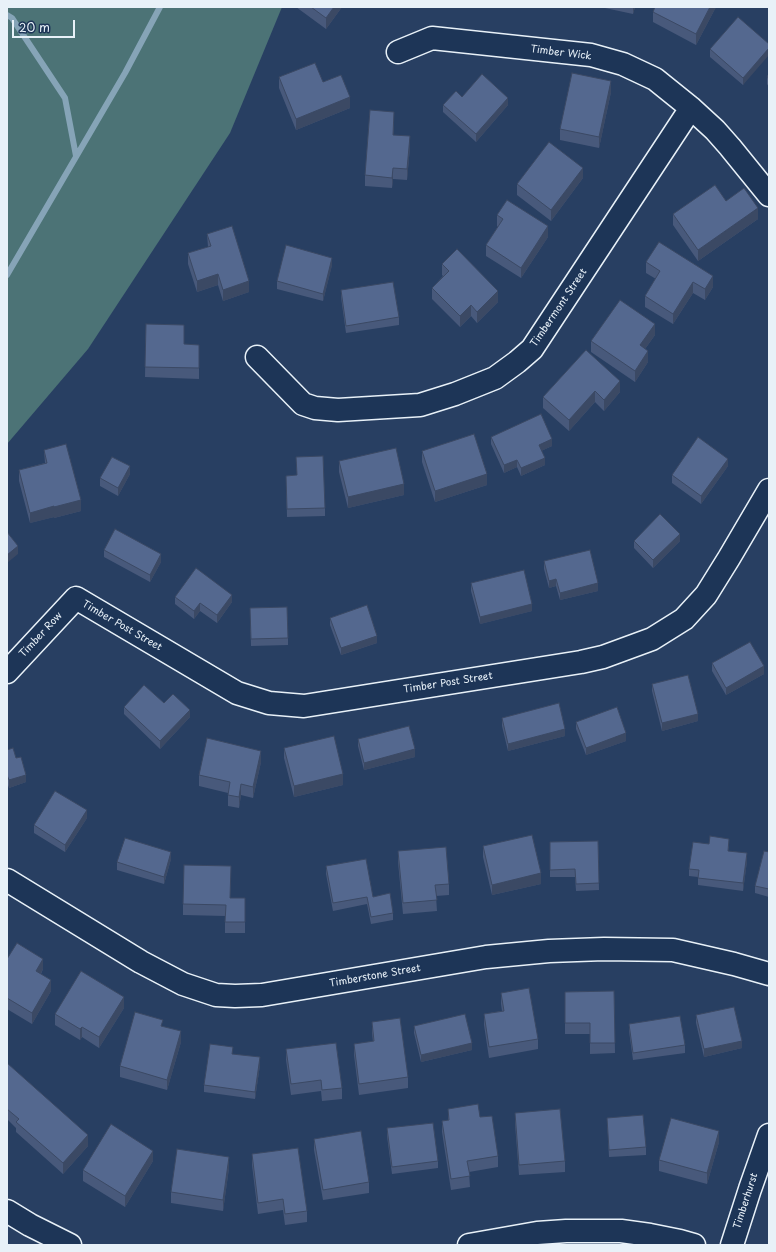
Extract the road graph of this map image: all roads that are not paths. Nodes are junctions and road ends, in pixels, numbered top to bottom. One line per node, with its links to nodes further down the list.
1 (398, 52): 2 (street, Timber Wick)
2 (691, 108): 3 (street, Timber Wick); 4 (street, Timbermont Street)
3 (769, 195)
4 (257, 358)
5 (769, 490): 6 (street, Timber Post Street)
6 (76, 598): 7 (street, Timber Row)
7 (7, 672)
8 (7, 880): 9 (street, Timberstone Street)
9 (769, 974)
10 (769, 1135): 15 (street, Timberhurst)
11 (7, 1211): 12 (street)
12 (70, 1245)
13 (469, 1245): 14 (street)
14 (694, 1245)
15 (732, 1245)

